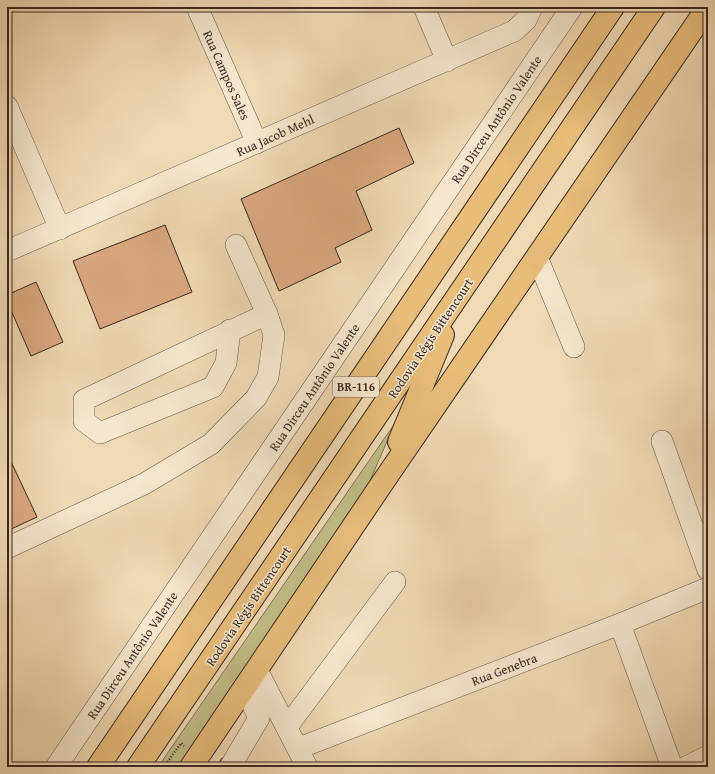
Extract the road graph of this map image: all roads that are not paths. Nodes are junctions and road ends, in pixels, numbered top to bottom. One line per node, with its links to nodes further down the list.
1 (197, 7): 10 (street, Rua Campos Sales)
2 (424, 7): 8 (street)
3 (532, 7): 8 (street, Rua Jacob Mehl)
4 (572, 7): 31 (street, Rua Dirceu Antônio Valente)
5 (613, 7): 32 (highway, BR-116)
6 (654, 7): 15 (highway, Rodovia Régis Bittencourt / BR-116)
7 (708, 7): 14 (highway)
8 (447, 60): 10 (street, Rua Jacob Mehl)
9 (7, 106): 11 (street)
10 (257, 144): 11 (street, Rua Jacob Mehl)
11 (60, 229): 13 (street, Rua Jacob Mehl)
12 (236, 245): 16 (street)
13 (7, 251)
14 (536, 257): 18 (street); 20 (highway)
15 (459, 295): 20 (highway); 33 (highway, Rodovia Régis Bittencourt / BR-116)
16 (267, 314): 17 (street); 21 (street)
17 (230, 330): 17 (street)
18 (574, 347)
19 (662, 441): 22 (street)
20 (383, 482): 26 (highway)
21 (7, 548)
22 (708, 570)
23 (395, 582): 28 (street)
24 (708, 588): 25 (street, Rua Genebra)
25 (620, 624): 29 (street, Rua Genebra); 37 (street)
26 (257, 670): 27 (highway); 28 (street)
27 (245, 688): 34 (highway); 35 (street)
28 (287, 727): 29 (street)
29 (299, 748): 36 (street)
30 (708, 756): 38 (street)
31 (56, 767)
32 (98, 767)
33 (138, 767)
34 (191, 767)
35 (230, 767)
36 (307, 767)
37 (672, 767)
38 (686, 767)

